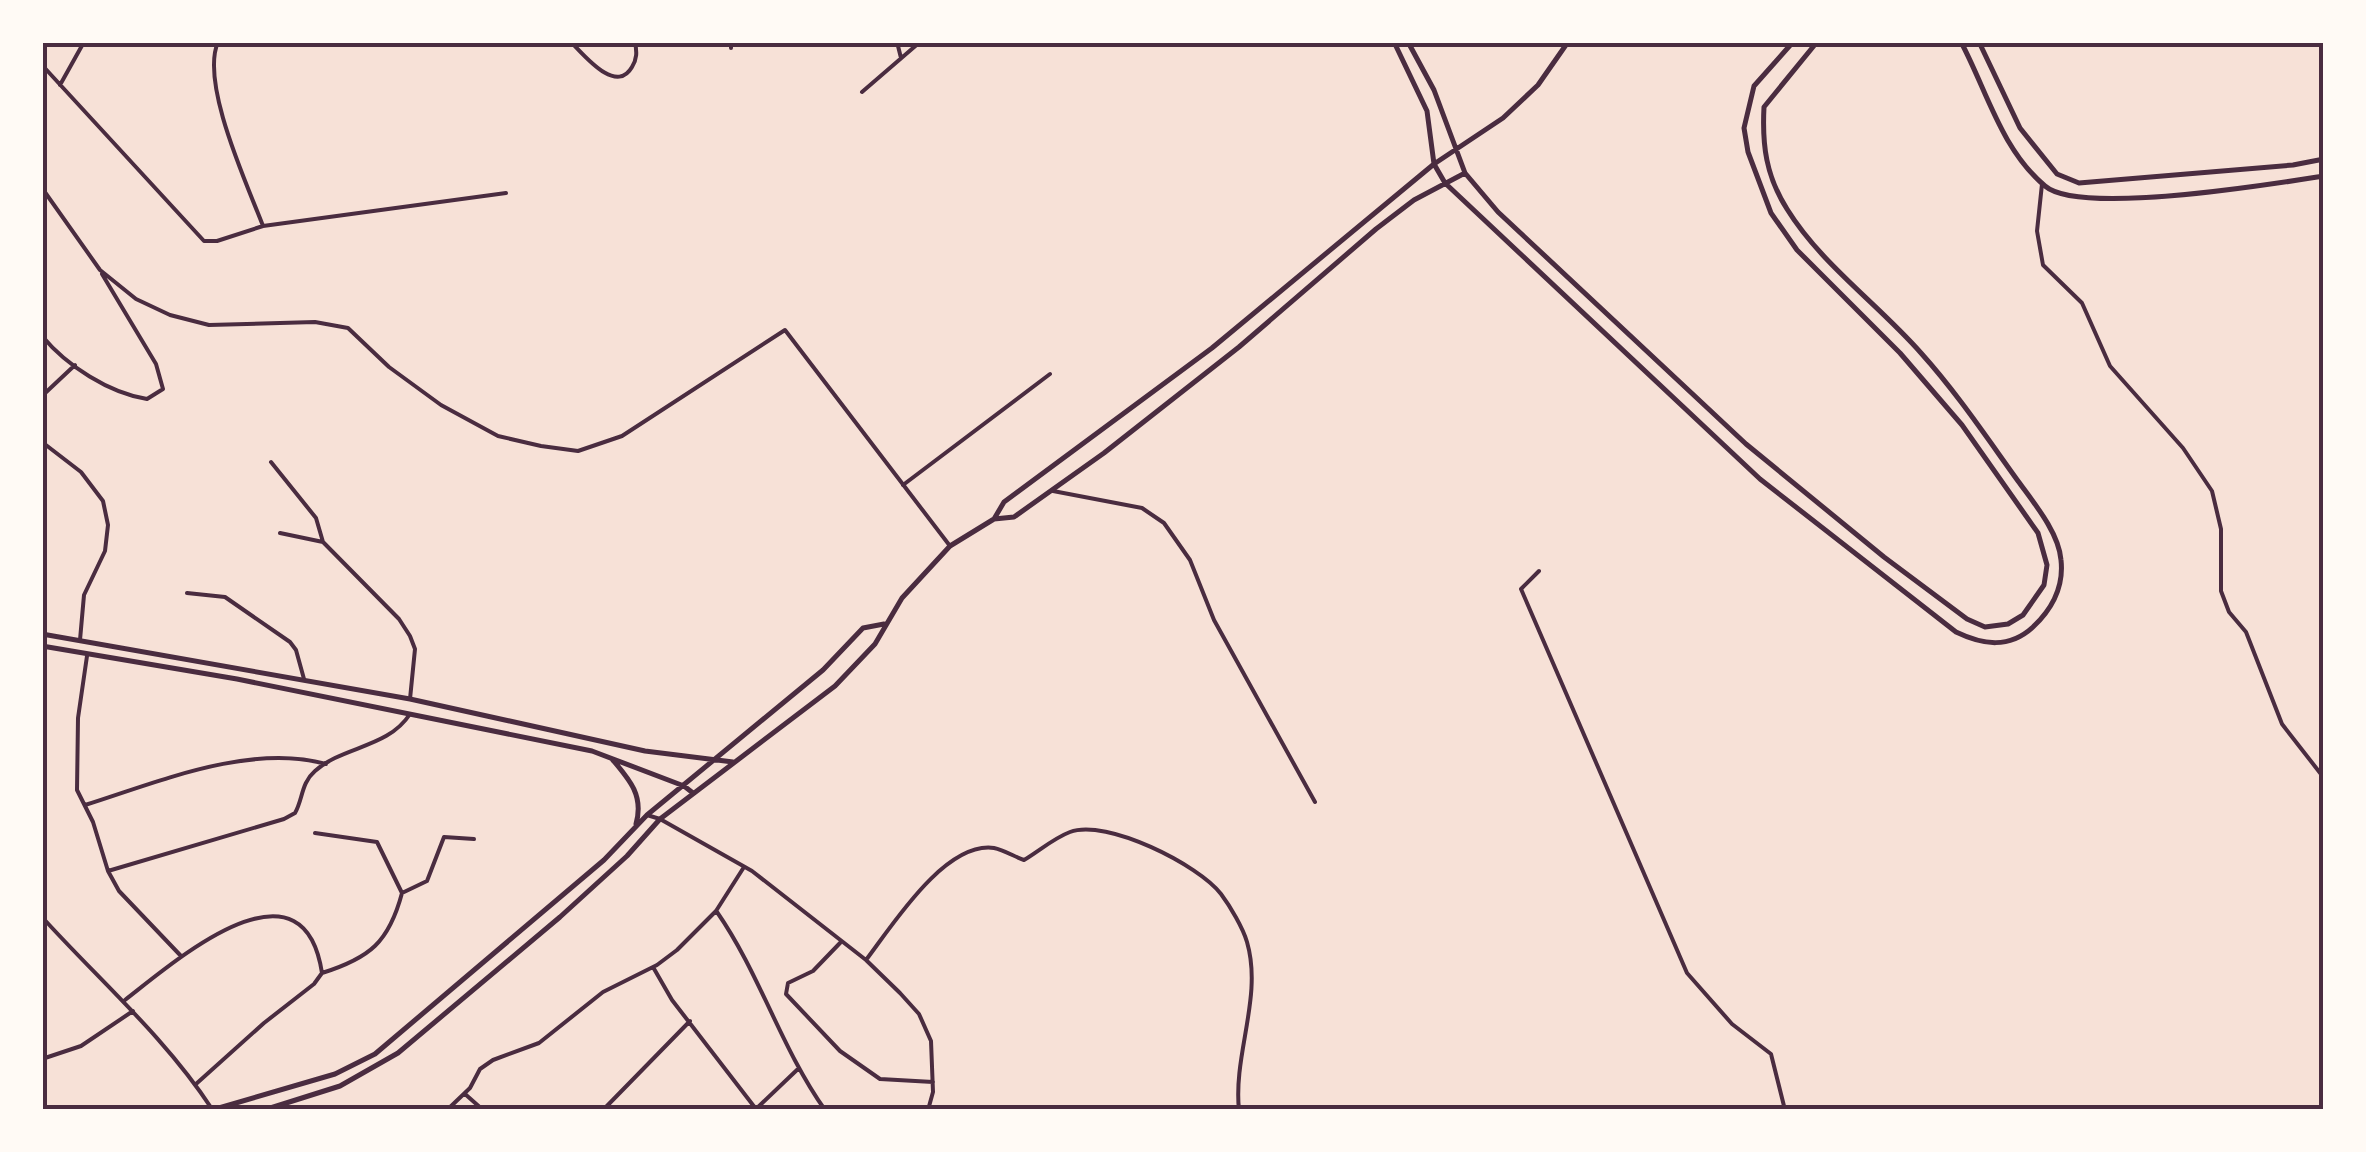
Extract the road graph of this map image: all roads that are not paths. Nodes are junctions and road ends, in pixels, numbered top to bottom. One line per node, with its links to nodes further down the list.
1 (84, 42): 16 (street)
2 (218, 42): 27 (street)
3 (571, 42): 4 (street)
4 (635, 42)
5 (897, 42): 14 (street)
6 (920, 42): 14 (street)
7 (1394, 42): 20 (street)
8 (1408, 42): 18 (street)
9 (1568, 42): 18 (street)
10 (1793, 42): 21 (street)
11 (1817, 42): 23 (street)
12 (1961, 42): 24 (street)
13 (1979, 42): 19 (street)
14 (902, 58): 17 (street)
15 (42, 66): 16 (street)
16 (60, 85): 27 (street)
17 (862, 92)
18 (1454, 150): 20 (street); 21 (street)
19 (2324, 159)
20 (1434, 164): 23 (street); 37 (street)
21 (1465, 174): 23 (street)
22 (2324, 176): 24 (street)
23 (1445, 183): 36 (street)
24 (2042, 184): 57 (street)
25 (42, 188): 28 (street)
26 (506, 193): 27 (street)
27 (263, 226)
28 (100, 270): 30 (street); 35 (street)
29 (42, 336): 30 (street)
30 (75, 365): 32 (street)
31 (1050, 374): 35 (street)
32 (42, 396)
33 (42, 442): 45 (street)
34 (271, 462): 39 (street)
35 (904, 485): 40 (street)
36 (1051, 490): 37 (street); 60 (street)
37 (994, 519): 40 (street)
38 (280, 534): 39 (street)
39 (323, 542): 51 (street)
40 (950, 546): 43 (street)
41 (1539, 571): 94 (street)
42 (187, 593): 49 (street)
43 (884, 624): 54 (street); 55 (street)
44 (42, 634): 45 (street)
45 (80, 640): 49 (street)
46 (42, 646): 47 (street)
47 (88, 652): 52 (street); 61 (street)
48 (2324, 661): 50 (street)
49 (304, 679): 51 (street)
50 (2324, 684)
51 (410, 699): 54 (street)
52 (410, 714): 53 (street); 56 (street)
53 (610, 757): 58 (street); 64 (street)
54 (717, 758): 55 (street); 58 (street)
55 (733, 762): 59 (street)
56 (326, 764): 61 (street); 68 (street)
57 (2324, 778)
58 (684, 786): 59 (street); 62 (street)
59 (693, 793): 63 (street)
60 (1315, 802)
61 (85, 804): 68 (street)
62 (647, 815): 63 (street); 64 (street)
63 (660, 819): 67 (street); 87 (street)
64 (635, 828): 85 (street)
65 (315, 833): 69 (street)
66 (474, 839): 69 (street)
67 (744, 866): 70 (street); 72 (street)
68 (108, 871): 73 (street)
69 (402, 894): 76 (street)
70 (716, 910): 75 (street); 81 (street)
71 (42, 916): 77 (street)
72 (842, 941): 74 (street); 82 (street)
73 (181, 956): 76 (street); 77 (street)
74 (866, 960): 82 (street); 93 (street)
75 (653, 968): 79 (street); 84 (street)
76 (322, 973): 83 (street)
77 (125, 1000): 78 (street)
78 (134, 1010): 80 (street); 83 (street)
79 (690, 1022): 86 (street); 90 (street)
80 (42, 1060)
81 (799, 1068): 86 (street); 91 (street)
82 (934, 1082): 92 (street)
83 (196, 1084): 85 (street)
84 (465, 1094): 88 (street); 89 (street)
85 (212, 1109)
86 (756, 1109)
87 (264, 1110)
88 (447, 1110)
89 (483, 1110)
90 (602, 1110)
91 (825, 1110)
92 (928, 1110)
93 (1239, 1110)
94 (1785, 1110)

